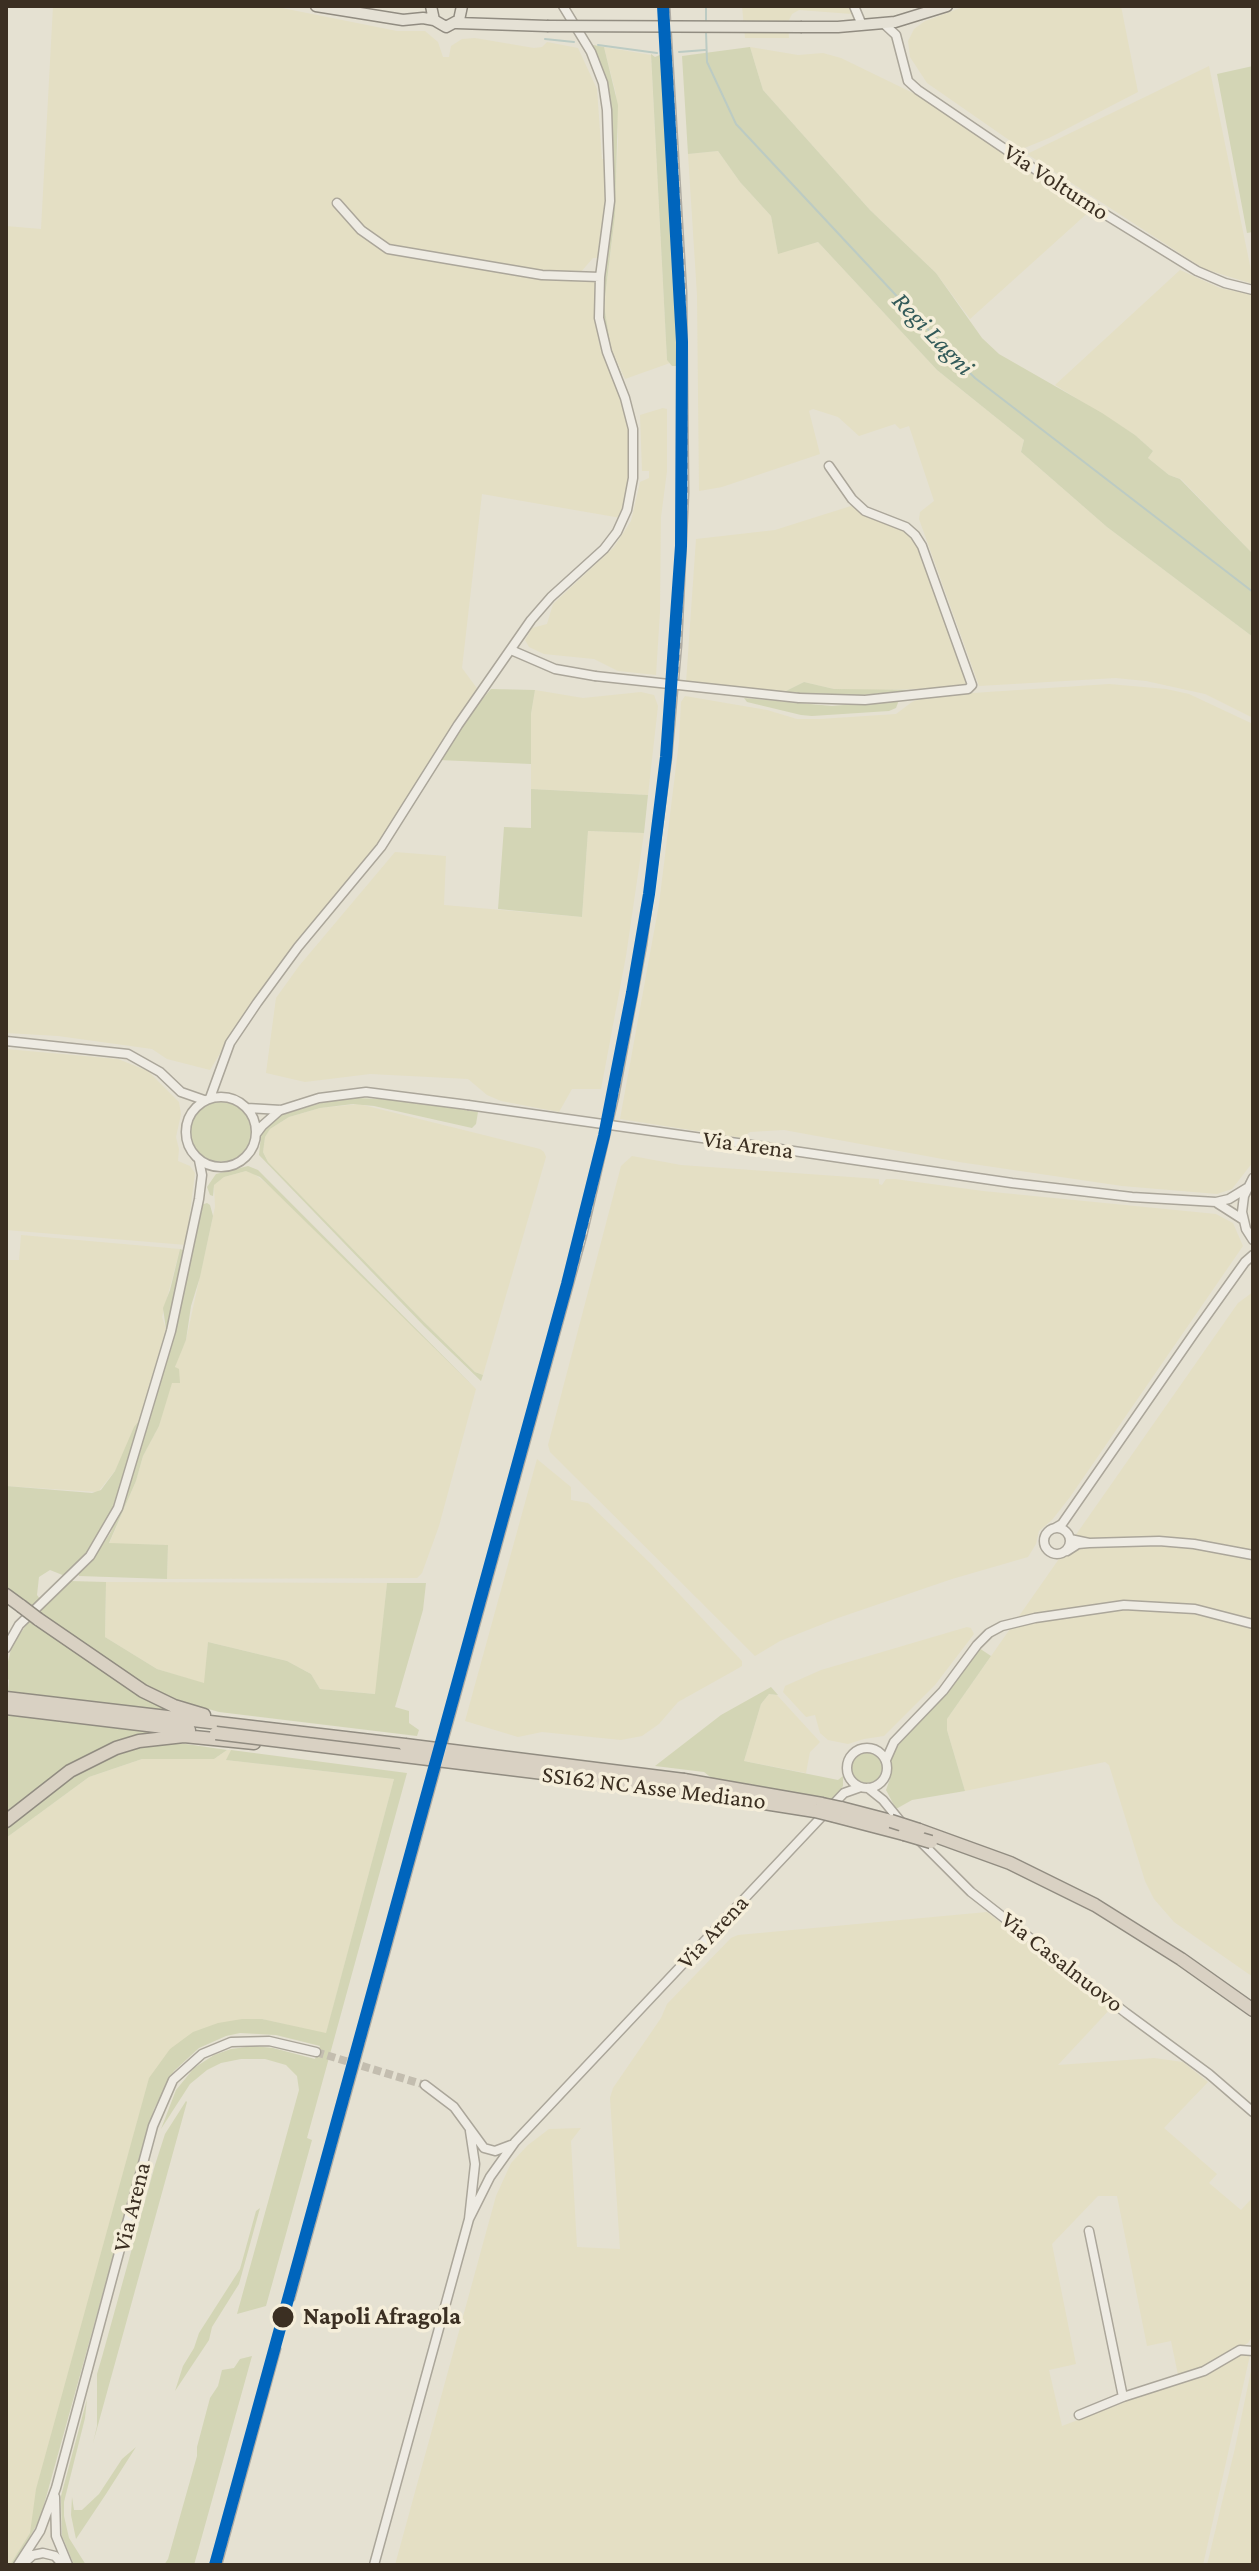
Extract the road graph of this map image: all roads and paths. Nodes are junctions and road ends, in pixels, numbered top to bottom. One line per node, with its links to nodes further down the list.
1 (316, 6): 5 (main road)
2 (563, 6): 10 (street)
3 (854, 6): 7 (street)
4 (947, 6): 8 (main road)
5 (432, 12): 6 (main road)
6 (461, 14): 7 (main road, bridge)
7 (862, 25): 8 (main road)
8 (893, 28): 11 (street, Via Volturno)
9 (337, 203): 10 (street)
10 (600, 277): 13 (street)
11 (1253, 290)
12 (829, 466): 13 (street, bridge)
13 (511, 650): 15 (street)
14 (6, 1041): 16 (street)
15 (218, 1073): 17 (street); 18 (street)
16 (181, 1092): 18 (street); 21 (street)
17 (228, 1097): 18 (street); 19 (street)
18 (207, 1099): 21 (street)
19 (247, 1108): 20 (street, Via Arena); 22 (street)
20 (281, 1110): 22 (street, Via Arena); 28 (street, Via Arena, bridge)
21 (190, 1114): 23 (street)
22 (256, 1135): 24 (street)
23 (199, 1160): 24 (street); 27 (street)
24 (222, 1168): 27 (street)
25 (1253, 1178): 26 (street)
26 (1247, 1188): 28 (street, Via Arena); 29 (street)
27 (199, 1199): 41 (street)
28 (1216, 1202): 29 (street, Via Arena)
29 (1243, 1220): 30 (street)
30 (1252, 1239): 32 (street)
31 (1253, 1255): 32 (street)
32 (1245, 1262): 33 (street)
33 (1076, 1504): 34 (street); 35 (street)
34 (1055, 1528): 35 (street); 37 (street)
35 (1069, 1536): 36 (street); 37 (street)
36 (1089, 1543): 37 (street); 38 (street)
37 (1066, 1551)
38 (1253, 1555)
39 (6, 1595): 44 (highway, bridge)
40 (1253, 1624): 45 (street)
41 (6, 1648)
42 (6, 1698): 44 (highway, SS162 NC Asse Mediano)
43 (6, 1708): 44 (highway, SS162 NC Asse Mediano)
44 (216, 1728): 50 (highway, SS162 NC Asse Mediano, bridge); 50 (highway, SS162 NC Asse Mediano, bridge); 55 (highway)
45 (894, 1742): 46 (street); 47 (street)
46 (876, 1750): 47 (street); 48 (street)
47 (886, 1760): 49 (street)
48 (848, 1774): 51 (street); 52 (street)
49 (883, 1780): 51 (street); 53 (street)
50 (683, 1785): 54 (highway, SS162 NC Asse Mediano, bridge)
51 (864, 1787): 52 (street, Via Arena); 53 (street, Via Casalnuovo)
52 (844, 1793): 62 (street, Via Arena)
53 (883, 1800): 60 (street, Via Casalnuovo)
54 (838, 1812): 56 (highway, SS162 NC Asse Mediano, bridge); 57 (highway, SS162 NC Asse Mediano, bridge)
55 (6, 1821)
56 (1253, 2010)
57 (1253, 2020)
58 (316, 2052): 68 (street, Via Arena)
59 (425, 2085): 61 (street)
60 (1253, 2112)
61 (470, 2131): 62 (street); 63 (street, Via Arena)
62 (515, 2142): 63 (street, Via Arena)
63 (469, 2219): 71 (street, Via Arena)
64 (1089, 2231): 66 (street)
65 (1253, 2350): 66 (street)
66 (1123, 2397): 67 (street)
67 (1079, 2415)
68 (56, 2488): 69 (street, Via Arena); 70 (street, Via Arena)
69 (21, 2565): 70 (street, Via Arena)
70 (66, 2565)
71 (374, 2565)

